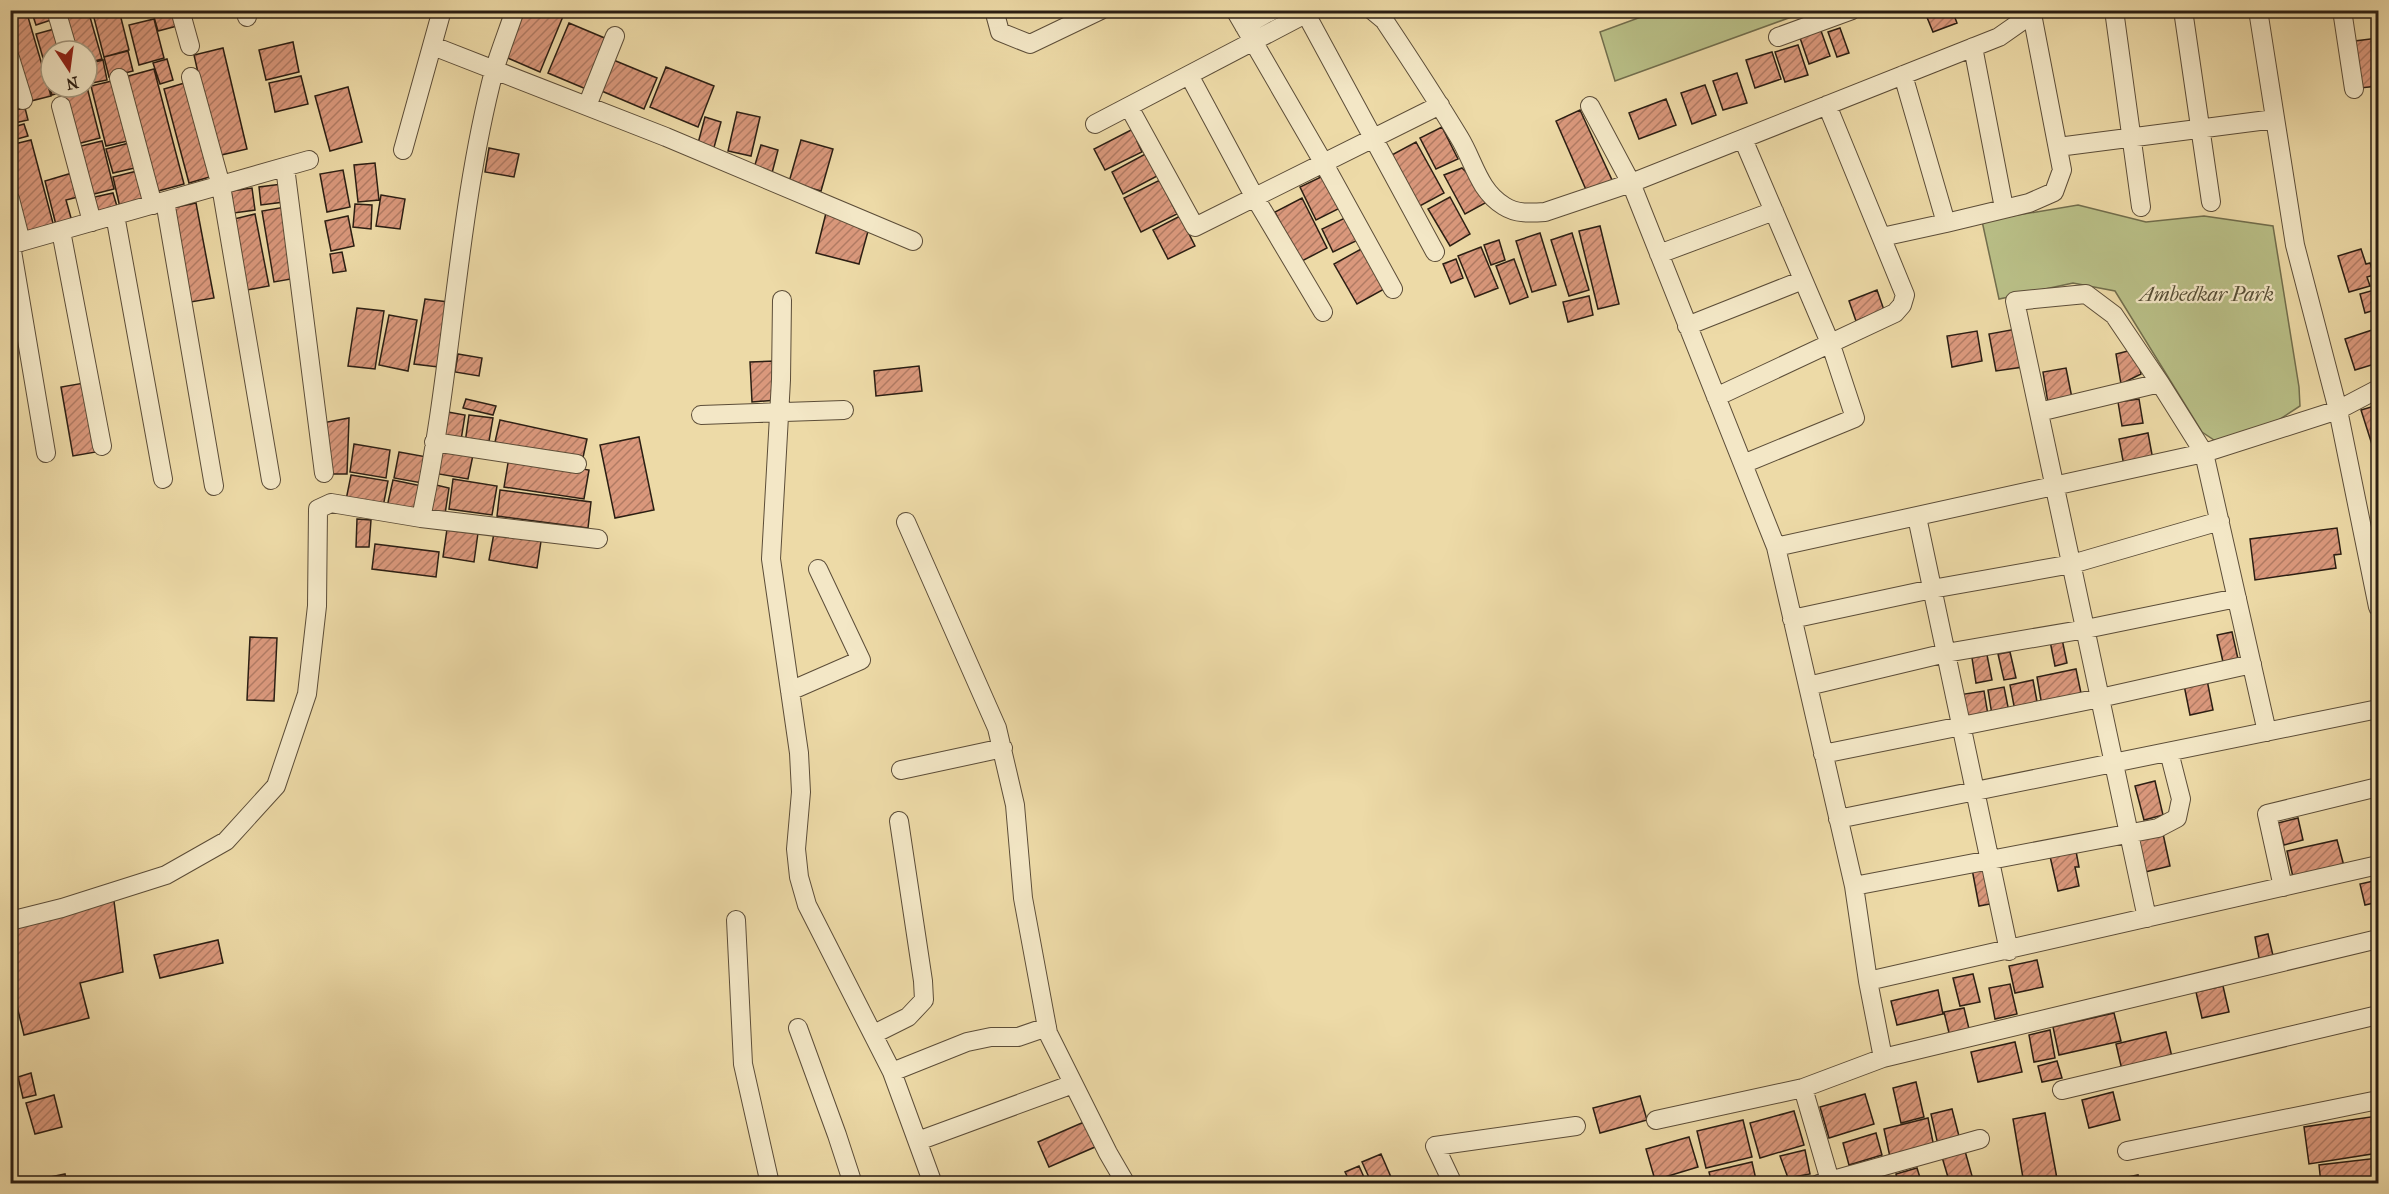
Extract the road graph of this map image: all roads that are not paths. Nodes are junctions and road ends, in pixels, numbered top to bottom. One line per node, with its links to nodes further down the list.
1 (56, 10): 19 (street)
2 (180, 10): 20 (street)
3 (442, 10): 21 (street)
4 (515, 10): 24 (street)
5 (994, 10): 6 (street)
6 (1101, 10)
7 (1273, 10): 16 (street)
8 (1372, 10): 31 (street)
9 (1852, 10): 18 (street)
10 (2114, 10): 40 (street)
11 (2183, 10): 39 (street)
12 (2258, 10): 37 (street)
13 (2342, 10): 29 (street)
14 (1309, 12): 16 (street); 41 (street)
15 (2035, 12): 22 (street); 43 (street)
16 (1244, 26): 25 (street); 46 (street)
17 (615, 36): 34 (street)
18 (1778, 37)
19 (64, 39)
20 (190, 46)
21 (433, 46): 24 (street); 44 (street)
22 (1972, 47): 26 (street); 55 (street)
23 (10, 58): 30 (street)
24 (495, 70): 34 (street); 80 (street)
25 (1189, 75): 36 (street); 50 (street)
26 (1903, 75): 32 (street); 59 (street)
27 (191, 77): 49 (street)
28 (119, 78): 53 (street)
29 (2354, 89)
30 (23, 100)
31 (1440, 105): 41 (street); 48 (street)
32 (1827, 105): 42 (street); 61 (street)
33 (61, 106): 58 (street)
34 (586, 106): 62 (street)
35 (1590, 106): 48 (street)
36 (1129, 107): 38 (street); 50 (street)
37 (2275, 119): 39 (street); 76 (street)
38 (1095, 124)
39 (2202, 129): 40 (street); 52 (street)
40 (2133, 137): 43 (street); 54 (street)
41 (1373, 138): 46 (street); 64 (street)
42 (1743, 139): 48 (street); 56 (street)
43 (2058, 147): 55 (street)
44 (403, 150)
45 (309, 160): 47 (street)
46 (1323, 162): 50 (street); 67 (street)
47 (285, 167): 49 (street); 86 (street)
48 (1630, 183): 65 (street)
49 (221, 186): 53 (street); 88 (street)
50 (1254, 196): 69 (street)
51 (10, 199): 63 (street)
52 (2211, 202)
53 (159, 203): 57 (street); 89 (street)
54 (2141, 207)
55 (2004, 208): 59 (street)
56 (1774, 210): 65 (street); 66 (street)
57 (115, 215): 58 (street); 87 (street)
58 (92, 222): 60 (street)
59 (1946, 223): 61 (street)
60 (61, 231): 63 (street); 81 (street)
61 (1881, 237): 71 (street)
62 (913, 241)
63 (14, 244): 82 (street)
64 (1435, 252)
65 (1659, 254): 70 (street)
66 (1803, 280): 70 (street); 71 (street)
67 (1393, 289)
68 (782, 300): 78 (street)
69 (1323, 312)
70 (1687, 326): 74 (street)
71 (1831, 345): 74 (street); 85 (street)
72 (2160, 383): 77 (street); 77 (street); 83 (street)
73 (2379, 389): 76 (street)
74 (1716, 397): 85 (street)
75 (844, 410): 78 (street)
76 (2338, 410): 83 (street); 101 (street)
77 (2039, 412): 90 (street)
78 (778, 413): 79 (street); 107 (street)
79 (701, 415)
80 (434, 442): 84 (street); 92 (street)
81 (102, 446)
82 (46, 453)
83 (2204, 453): 90 (street); 93 (street)
84 (577, 464)
85 (1743, 464): 96 (street)
86 (324, 473)
87 (163, 479)
88 (270, 480)
89 (214, 486)
90 (2055, 486): 91 (street); 97 (street)
91 (1917, 517): 96 (street); 99 (street)
92 (421, 518): 95 (street); 128 (street)
93 (2220, 521): 97 (street); 100 (street)
94 (906, 522): 112 (street)
95 (598, 539)
96 (1776, 547): 102 (street)
97 (2072, 564): 99 (street); 103 (street)
98 (818, 569): 107 (street)
99 (1932, 589): 102 (street); 104 (street)
100 (2237, 598): 103 (street); 105 (street)
101 (2379, 607)
102 (1792, 619): 106 (street)
103 (2086, 629): 104 (street); 108 (street)
104 (1946, 653): 106 (street); 110 (street)
105 (2252, 664): 108 (street); 111 (street)
106 (1808, 686): 114 (street)
107 (790, 691): 135 (street)
108 (2100, 698): 110 (street); 115 (street)
109 (2379, 709): 111 (street)
110 (1961, 724): 114 (street); 118 (street)
111 (2267, 732): 113 (street)
112 (1003, 748): 116 (street); 133 (street)
113 (2169, 752): 115 (street); 121 (street)
114 (1823, 754): 119 (street)
115 (2114, 763): 118 (street); 121 (street)
116 (901, 770)
117 (2379, 787): 125 (street)
118 (1976, 791): 119 (street); 122 (street)
119 (1838, 819): 124 (street)
120 (899, 821): 135 (street)
121 (2129, 833): 122 (street); 126 (street)
122 (1990, 860): 124 (street); 130 (street)
123 (2379, 865): 125 (street)
124 (1854, 886): 131 (street)
125 (2283, 887): 126 (street)
126 (2147, 918): 130 (street)
127 (736, 920): 148 (street)
128 (10, 921)
129 (2379, 939): 136 (street)
130 (2009, 951): 131 (street)
131 (1868, 981): 136 (street)
132 (2379, 1015): 140 (street)
133 (1047, 1027): 137 (street); 138 (street)
134 (798, 1028): 149 (street)
135 (874, 1034): 137 (street)
136 (1883, 1058): 139 (street)
137 (892, 1072): 145 (street)
138 (1073, 1084): 145 (street); 151 (street)
139 (1803, 1088): 142 (street); 147 (street)
140 (2062, 1090)
141 (2379, 1100): 146 (street)
142 (1656, 1120)
143 (1576, 1126): 152 (street)
144 (1980, 1138): 147 (street)
145 (918, 1142): 150 (street)
146 (2127, 1151)
147 (1826, 1183)
148 (770, 1184)
149 (853, 1184)
150 (933, 1184)
151 (1126, 1184)
152 (1453, 1184)

